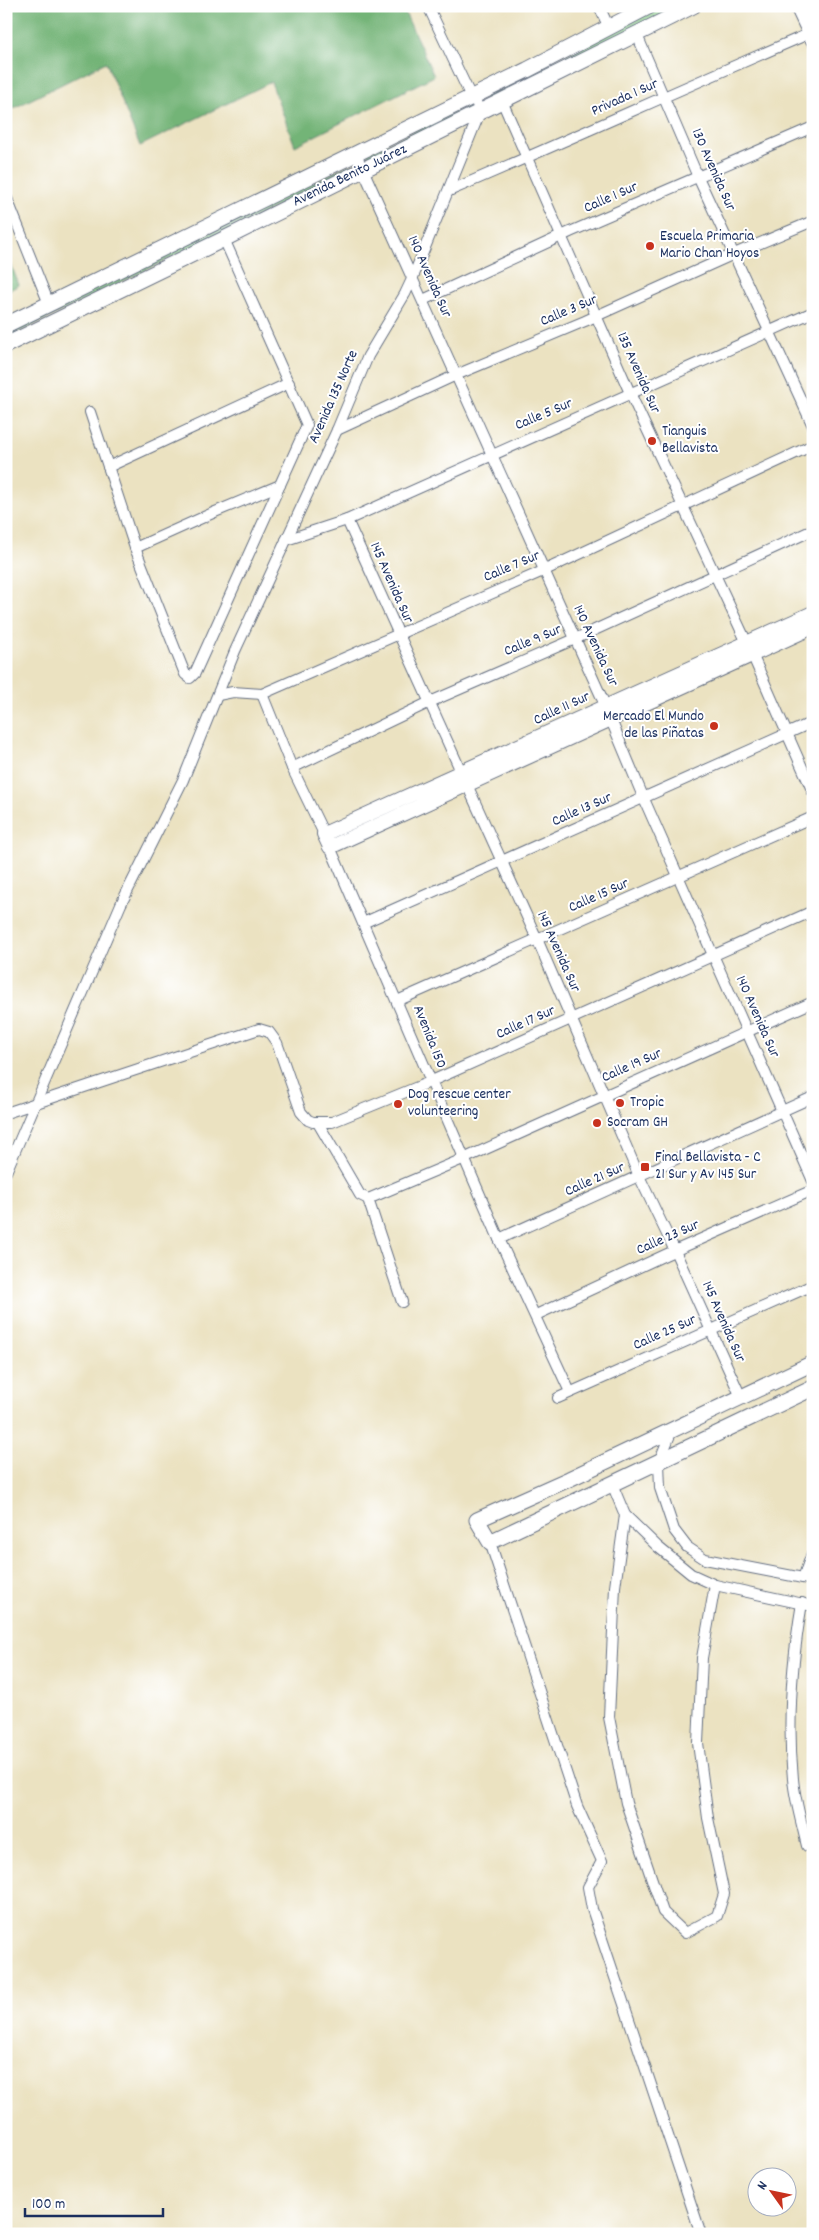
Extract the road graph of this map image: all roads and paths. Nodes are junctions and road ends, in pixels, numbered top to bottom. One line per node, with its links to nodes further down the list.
1 (599, 6): 6 (street)
2 (650, 6): 6 (main road, Avenida Benito Juárez)
3 (797, 6): 8 (street)
4 (691, 7): 7 (main road, Avenida Benito Juárez)
5 (433, 8): 10 (street)
6 (609, 28): 10 (main road, Avenida Benito Juárez)
7 (637, 34): 9 (street, 130 Avenida Sur); 11 (main road, Avenida Benito Juárez)
8 (812, 35): 9 (street, Privada 1 Sur)
9 (665, 96): 15 (street, Privada 1 Sur); 17 (street, 130 Avenida Sur)
10 (471, 97): 12 (street); 14 (main road, Avenida Benito Juárez)
11 (502, 101): 12 (main road, Avenida Benito Juárez); 15 (street, 135 Avenida Sur)
12 (480, 112): 16 (main road, Avenida Benito Juárez); 18 (street, Avenida 135 Norte)
13 (813, 127): 17 (street, Calle 1 Sur)
14 (356, 154): 16 (street, 140 Avenida Sur); 26 (main road, Avenida Benito Juárez)
15 (529, 158): 18 (street, Privada 1 Sur); 21 (street, 135 Avenida Sur)
16 (363, 169): 22 (main road, Avenida Benito Juárez); 24 (street, 140 Avenida Sur)
17 (698, 177): 21 (street, Calle 1 Sur); 23 (street, 130 Avenida Sur)
18 (450, 191): 24 (street, Avenida 135 Norte)
19 (6, 196): 26 (street)
20 (813, 221): 23 (street, Calle 3 Sur)
21 (562, 237): 25 (street, Calle 1 Sur); 28 (street, 135 Avenida Sur)
22 (224, 239): 31 (main road, Avenida Benito Juárez); 33 (street)
23 (734, 254): 28 (street, Calle 3 Sur); 30 (street, 130 Avenida Sur)
24 (413, 277): 25 (street, 140 Avenida Sur); 37 (street, Avenida 135 Norte)
25 (423, 300): 32 (street, 140 Avenida Sur)
26 (48, 304): 29 (main road, Avenida Benito Juárez)
27 (813, 312): 30 (street, Calle 5 Sur)
28 (596, 316): 32 (street, Calle 3 Sur); 34 (street, 135 Avenida Sur)
29 (6, 325)
30 (768, 331): 34 (street, Calle 5 Sur); 36 (street, 130 Avenida Sur)
31 (6, 344)
32 (456, 374): 37 (street, Calle 3 Sur); 39 (street, 140 Avenida Sur)
33 (289, 383): 40 (street); 41 (street)
34 (630, 393): 39 (street, Calle 5 Sur); 42 (street, 135 Avenida Sur)
35 (90, 412): 40 (street)
36 (813, 426)
37 (337, 430): 45 (street, Avenida 135 Norte)
38 (813, 445): 42 (street, Calle 7 Sur)
39 (491, 454): 43 (street, Calle 5 Sur); 47 (street, 140 Avenida Sur)
40 (108, 467): 46 (street)
41 (280, 485): 46 (street); 46 (street)
42 (682, 506): 47 (street, Calle 7 Sur); 48 (street, 135 Avenida Sur)
43 (347, 520): 45 (street, Calle 5 Sur); 51 (street, 145 Avenida Sur)
44 (813, 530): 48 (street, Calle 9 Sur)
45 (286, 540): 55 (street, Avenida 135 Norte)
46 (135, 548)
47 (543, 571): 51 (street, Calle 7 Sur); 52 (street, 140 Avenida Sur)
48 (714, 577): 52 (street, Calle 9 Sur); 53 (street, 135 Avenida Sur)
49 (813, 613): 53 (street, Calle 11 Sur)
50 (813, 627): 53 (street, Calle 11 Sur)
51 (397, 633): 54 (street, Calle 7 Sur); 56 (street, 145 Avenida Sur)
52 (575, 639): 56 (street, Calle 9 Sur); 57 (street, 140 Avenida Sur)
53 (749, 649): 57 (street, Calle 11 Sur); 59 (street, 135 Avenida Sur)
54 (262, 694): 55 (street, Calle 7 Sur); 60 (street, Avenida 150)
55 (218, 695): 80 (street, Avenida 135 Norte)
56 (430, 702): 60 (street, Calle 9 Sur); 61 (street, 145 Avenida Sur)
57 (608, 713): 61 (street, Calle 11 Sur); 63 (street, 140 Avenida Sur)
58 (813, 722): 59 (street, Calle 13 Sur)
59 (787, 735): 62 (street, 135 Avenida Sur); 63 (street, Calle 13 Sur)
60 (292, 768): 65 (street, Avenida 150)
61 (464, 778): 65 (street, Calle 11 Sur); 66 (street, Calle 11 Sur); 67 (street, 145 Avenida Sur)
62 (813, 792)
63 (644, 799): 67 (street, Calle 13 Sur); 68 (street, 140 Avenida Sur)
64 (813, 817): 68 (street, Calle 15 Sur)
65 (324, 834): 66 (street, Avenida 150)
66 (330, 847): 70 (street, Avenida 150)
67 (502, 862): 70 (street, Calle 13 Sur); 71 (street, 145 Avenida Sur)
68 (679, 877): 71 (street, Calle 15 Sur); 72 (street, 140 Avenida Sur)
69 (813, 911): 72 (street, Calle 17 Sur)
70 (363, 923): 73 (street, Avenida 150)
71 (537, 939): 73 (street, Calle 15 Sur); 75 (street, 145 Avenida Sur)
72 (713, 955): 75 (street, Calle 17 Sur); 76 (street, 140 Avenida Sur)
73 (397, 1001): 77 (street, Avenida 150)
74 (813, 1002): 76 (street, Calle 19 Sur)
75 (571, 1020): 77 (street, Calle 17 Sur); 78 (street, 145 Avenida Sur)
76 (747, 1031): 78 (street, Calle 19 Sur); 81 (street, 140 Avenida Sur)
77 (430, 1082): 83 (street, Calle 17 Sur); 84 (street, Avenida 150)
78 (603, 1096): 84 (street, Calle 19 Sur); 86 (street, 145 Avenida Sur)
79 (813, 1097): 81 (street, Calle 21 Sur)
80 (38, 1102): 82 (street); 83 (street); 85 (street, Avenida 135 Norte)
81 (782, 1111): 86 (street, Calle 21 Sur); 87 (street, 140 Avenida Sur)
82 (6, 1113)
83 (318, 1122): 89 (street)
84 (465, 1158): 89 (street); 90 (street, Avenida 150)
85 (6, 1172)
86 (639, 1176): 90 (street, Calle 21 Sur); 91 (street, 145 Avenida Sur)
87 (813, 1181)
88 (813, 1190): 91 (street, Calle 23 Sur)
89 (368, 1200): 93 (street)
90 (499, 1240): 94 (street, Avenida 150)
91 (675, 1251): 94 (street, Calle 23 Sur); 95 (street, 145 Avenida Sur)
92 (813, 1285): 95 (street, Calle 25 Sur)
93 (402, 1302)
94 (536, 1315): 98 (street, Avenida 150)
95 (709, 1330): 98 (street, Calle 25 Sur); 100 (street, 145 Avenida Sur)
96 (813, 1363): 100 (main road)
97 (813, 1388): 102 (main road)
98 (570, 1392): 99 (street, Calle 25 Sur)
99 (558, 1398)
100 (741, 1398): 101 (main road)
101 (672, 1430): 102 (street); 105 (main road)
102 (659, 1462): 103 (main road); 107 (street)
103 (612, 1484): 104 (street); 105 (main road)
104 (625, 1515): 108 (street); 108 (street)
105 (490, 1542): 112 (street)
106 (813, 1551): 107 (street)
107 (808, 1579)
108 (715, 1584): 109 (street)
109 (802, 1603): 110 (street); 111 (street)
110 (813, 1606)
111 (807, 1846)
112 (701, 2234)

